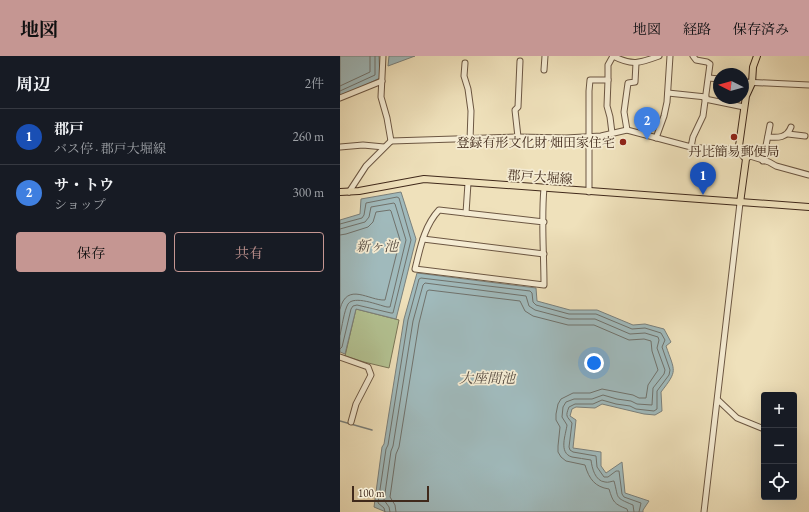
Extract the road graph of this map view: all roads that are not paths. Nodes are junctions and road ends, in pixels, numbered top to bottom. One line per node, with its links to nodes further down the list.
1 (383, 56): 15 (street)
2 (545, 56): 11 (street)
3 (613, 56): 10 (street); 14 (street)
4 (659, 56): 10 (street)
5 (670, 56): 19 (street)
6 (693, 56): 12 (street)
7 (757, 56): 17 (main road)
8 (520, 61): 29 (street)
9 (465, 62): 33 (street)
10 (636, 64): 25 (street)
11 (544, 70)
12 (709, 78): 13 (street); 21 (street)
13 (713, 78)
14 (608, 80): 26 (street); 30 (street)
15 (382, 81): 20 (street); 34 (street)
16 (749, 83): 17 (street)
17 (752, 83): 18 (street); 22 (main road)
18 (809, 85)
19 (668, 93): 21 (street); 32 (street)
20 (340, 98)
21 (706, 98): 22 (street); 36 (street)
22 (744, 108): 38 (main road)
23 (770, 125): 31 (street)
24 (791, 127): 27 (street)
25 (627, 130): 26 (street); 32 (street)
26 (612, 133): 30 (street)
27 (788, 134): 28 (street); 31 (street)
28 (805, 136)
29 (518, 137): 30 (street); 33 (street)
30 (589, 137): 46 (street)
31 (768, 137): 40 (street)
32 (656, 138): 36 (street)
33 (470, 140): 34 (street)
34 (391, 141): 35 (street)
35 (384, 147): 37 (street); 45 (street)
36 (691, 147): 38 (street)
37 (340, 148)
38 (739, 150): 39 (main road)
39 (746, 159): 40 (street); 47 (main road)
40 (763, 161): 41 (street)
41 (809, 175)
42 (468, 183): 43 (main road, 郡戸大堀線); 45 (main road, 郡戸大堀線); 49 (street)
43 (544, 188): 46 (main road, 郡戸大堀線); 50 (street)
44 (340, 192): 45 (main road, 郡戸大堀線)
45 (349, 192)
46 (589, 192): 47 (main road, 郡戸大堀線)
47 (740, 203): 48 (main road, 郡戸大堀線); 54 (street)
48 (809, 207)
49 (466, 213): 50 (street); 51 (street)
50 (544, 222): 52 (street)
51 (423, 239): 52 (street); 52 (street)
52 (544, 254)
53 (340, 357): 55 (street)
54 (718, 400): 56 (street); 57 (street)
55 (350, 422)
56 (761, 427)
57 (704, 512)

